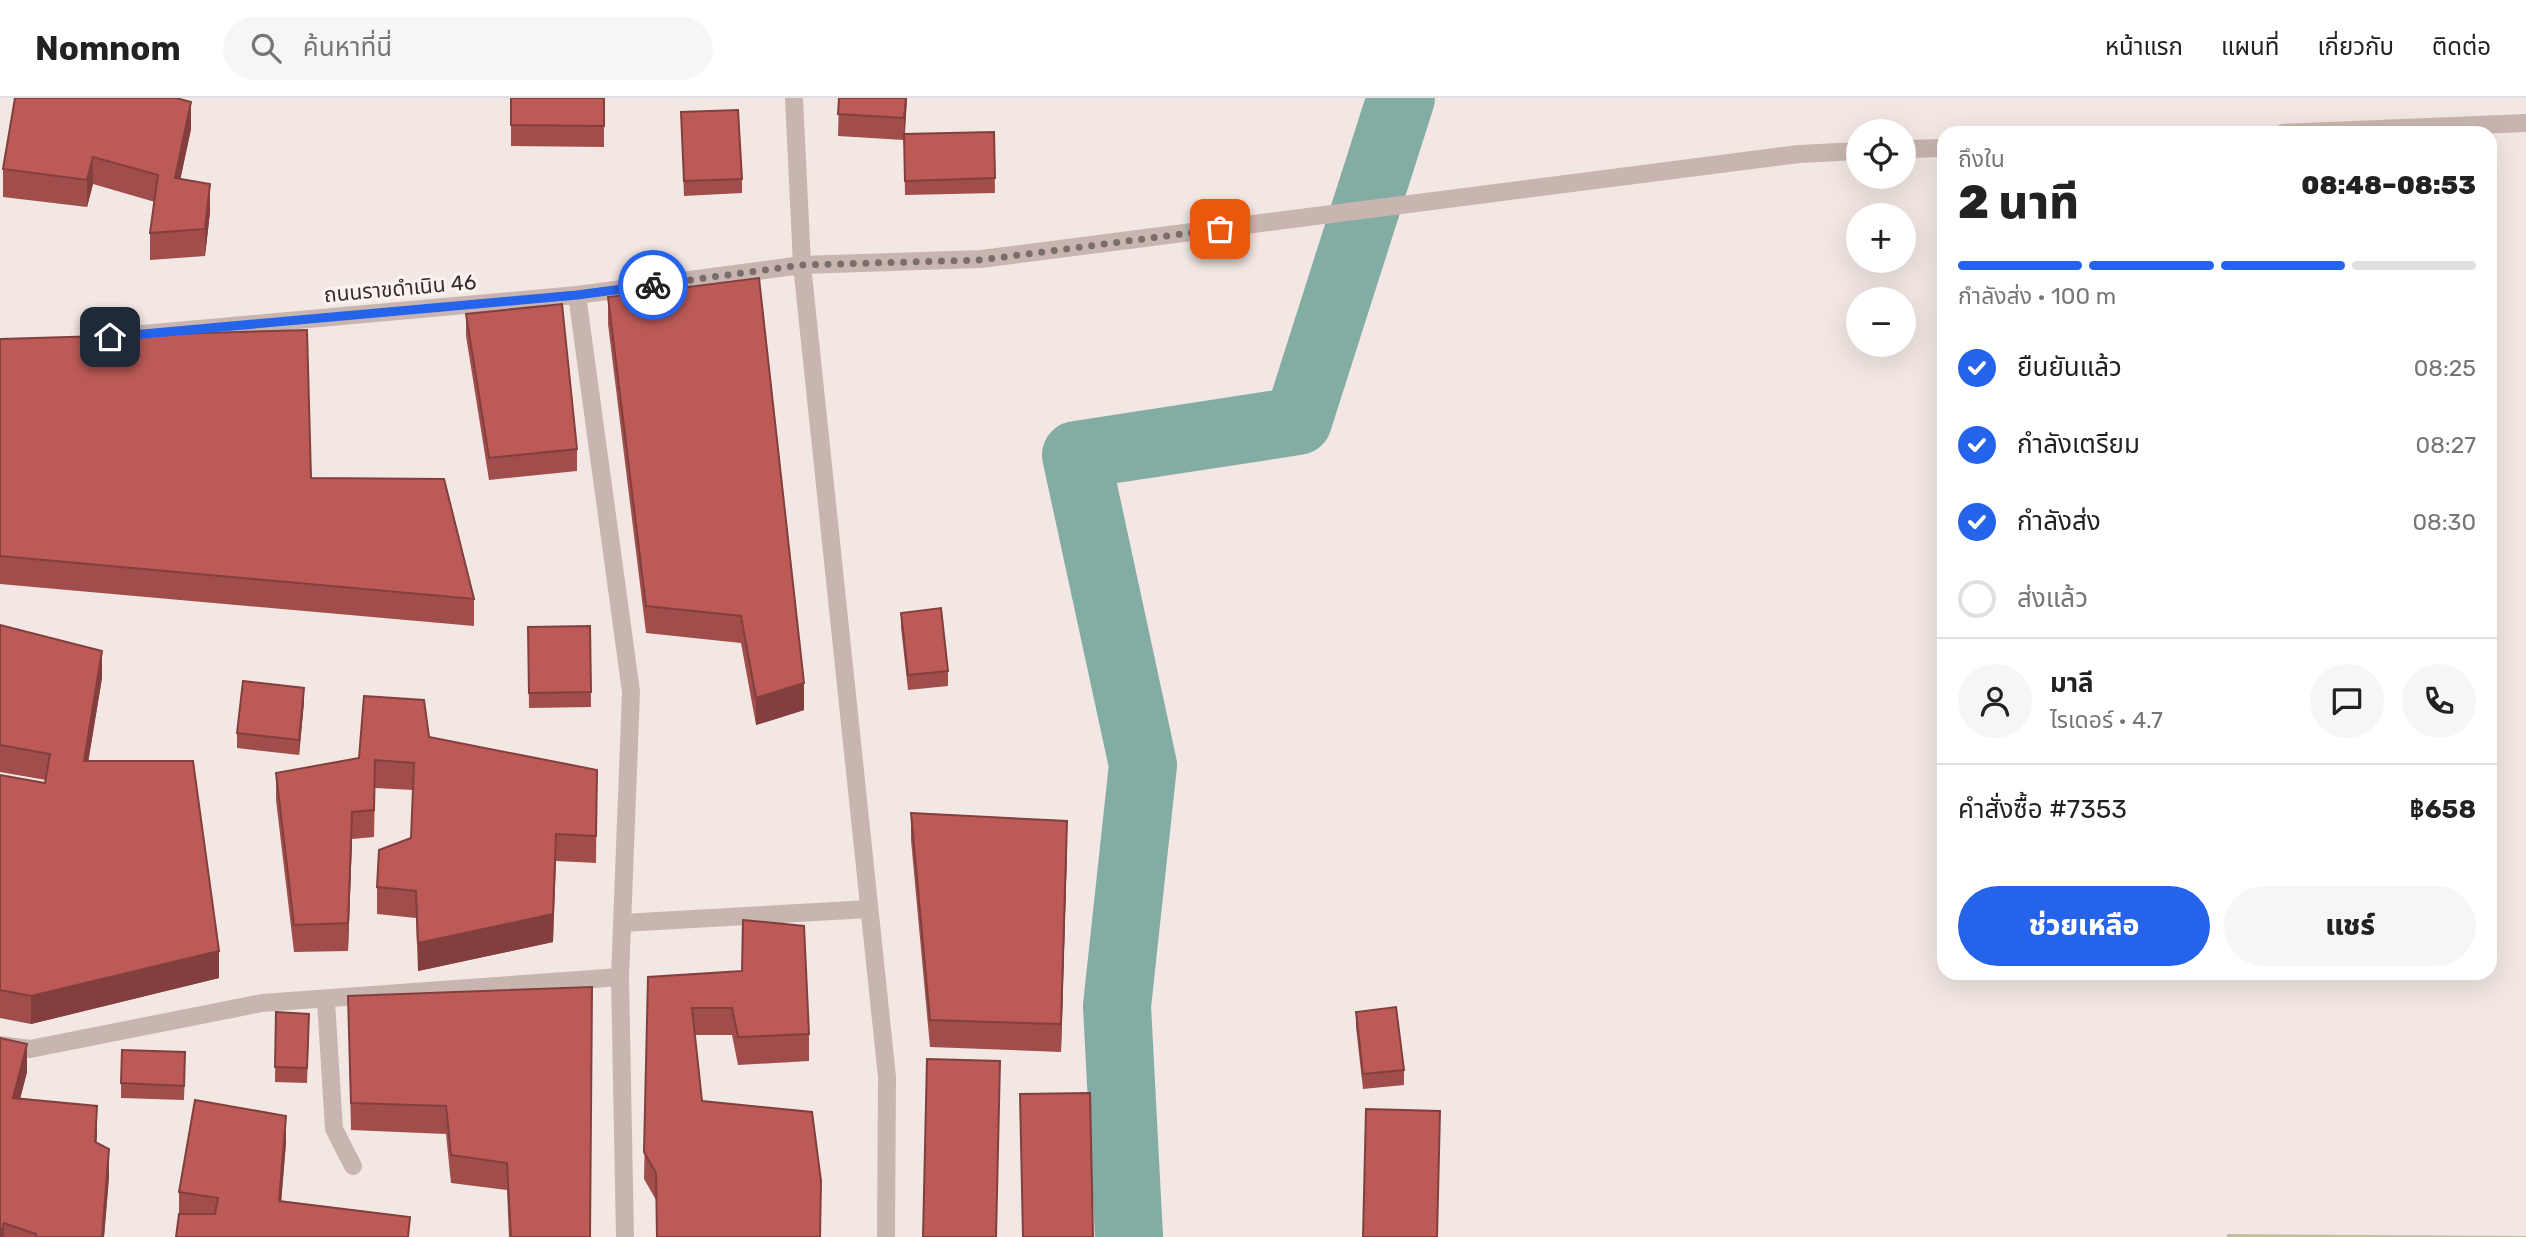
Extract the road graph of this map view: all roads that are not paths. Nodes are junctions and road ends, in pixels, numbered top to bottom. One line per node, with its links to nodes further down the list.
1 (794, 98): 7 (street)
2 (2526, 122): 3 (street)
3 (2438, 126)
4 (1937, 148): 5 (street)
5 (1916, 149)
6 (1846, 152): 7 (street, ถนนราขดำเนิน 46)
7 (802, 265): 8 (street, ถนนราขดำเนิน 46); 10 (street)
8 (577, 295): 9 (street, ถนนราขดำเนิน 46); 11 (street)
9 (82, 339)
10 (869, 909): 11 (street); 17 (street)
11 (622, 923): 12 (street)
12 (620, 977): 13 (street); 16 (street)
13 (326, 1001): 14 (street); 15 (street)
14 (0, 1045)
15 (353, 1166)
16 (625, 1237)
17 (886, 1237)

